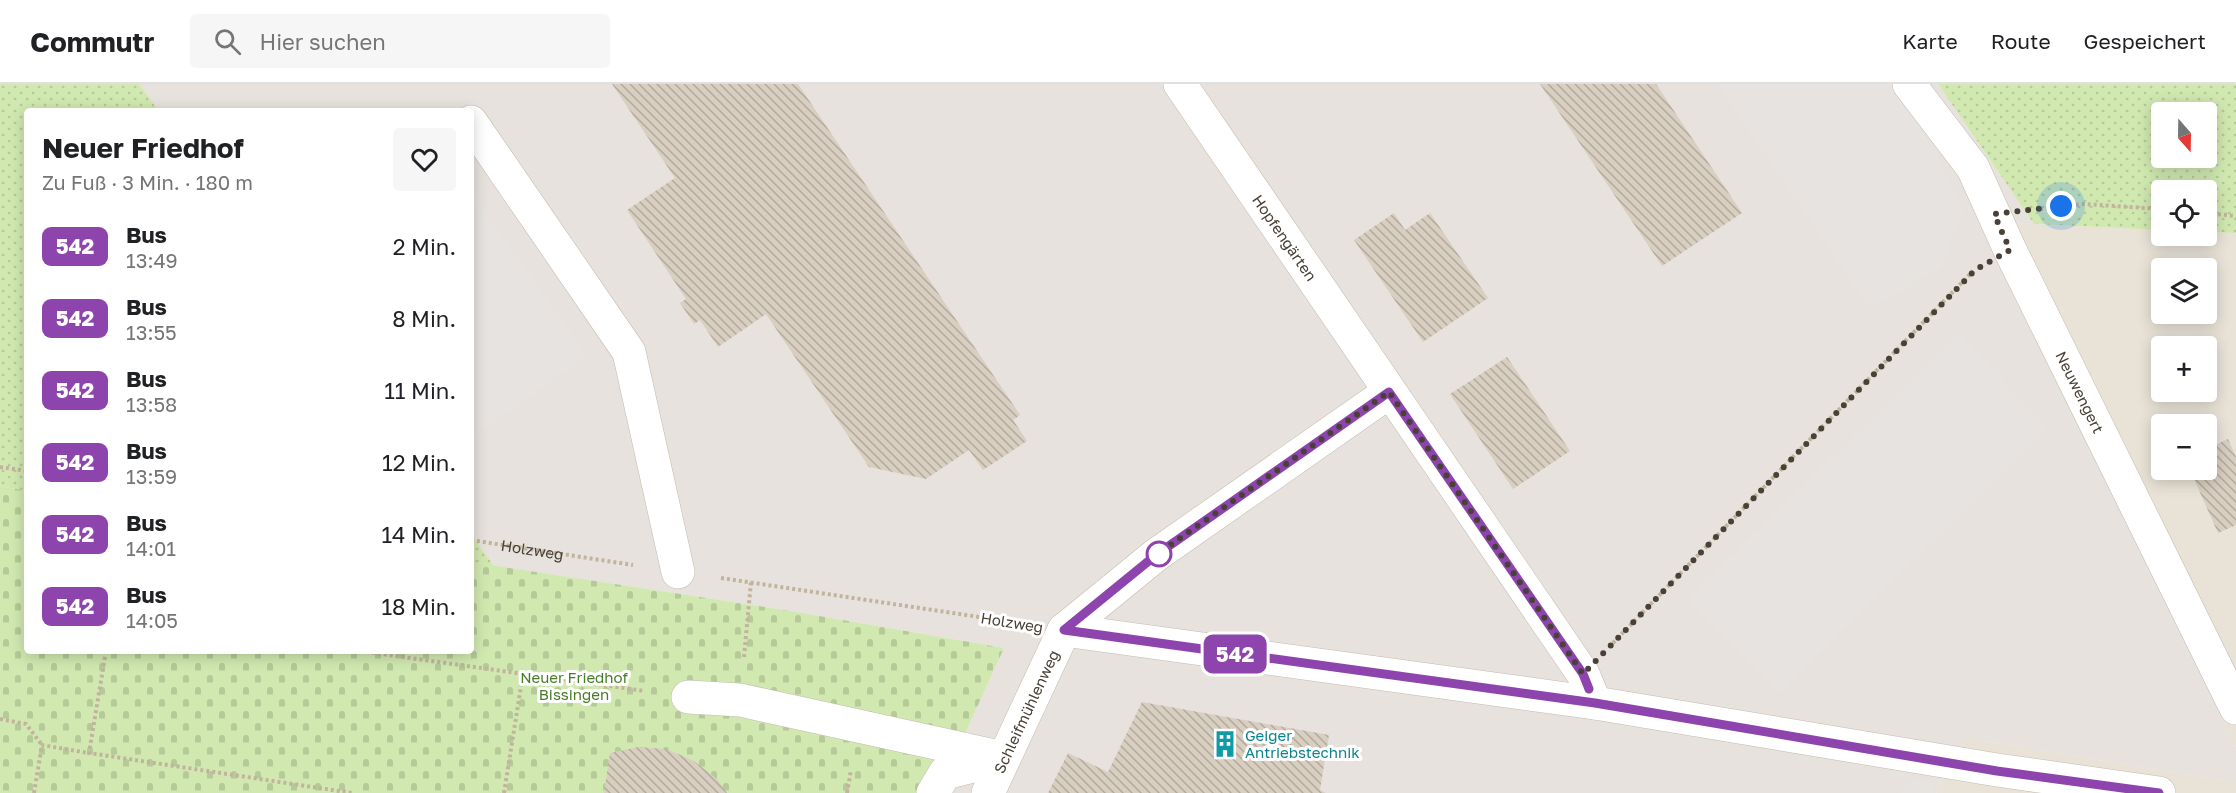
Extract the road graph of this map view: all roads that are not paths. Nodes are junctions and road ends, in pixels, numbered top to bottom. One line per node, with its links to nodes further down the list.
1 (1180, 84): 4 (street, Hopfengärten)
2 (1909, 84): 9 (street, Neuwengert)
3 (474, 126): 5 (street)
4 (1389, 392): 6 (street); 7 (street, Hopfengärten)
5 (678, 572)
6 (1064, 630): 7 (street, Holzweg); 10 (street, Schleifmühlenweg)
7 (1589, 689): 11 (street, Holzweg)
8 (688, 697): 10 (street)
9 (2236, 708)
10 (1004, 758): 12 (street); 13 (street, Schleifmühlenweg)
11 (1992, 782): 14 (street, Holzweg)
12 (933, 793)
13 (988, 793)
14 (2159, 793)

